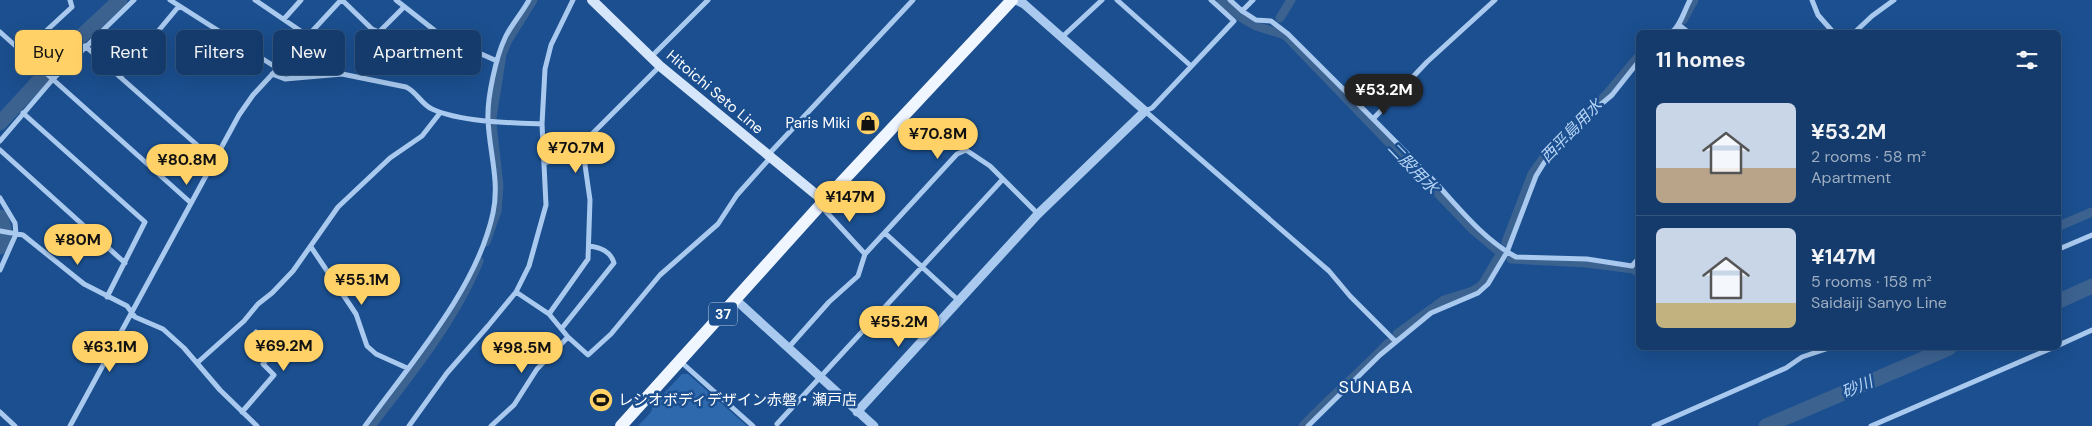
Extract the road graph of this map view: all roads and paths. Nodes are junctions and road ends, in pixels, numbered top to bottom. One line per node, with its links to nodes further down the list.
1 (70, 0): 28 (street)
2 (134, 0): 38 (street)
3 (170, 0): 23 (street)
4 (255, 0): 26 (street)
5 (301, 0): 26 (street)
6 (341, 0): 24 (street); 30 (street)
7 (396, 0): 24 (street)
8 (530, 0): 40 (street)
9 (573, 0): 54 (street)
10 (592, 0): 39 (main road, Hitoichi Seto Line)
11 (708, 0): 39 (street)
12 (913, 0): 58 (street)
13 (1014, 0): 36 (street); 64 (main road, 37)
14 (1102, 0): 36 (street)
15 (1117, 0): 44 (street)
16 (1211, 0): 44 (street)
17 (1230, 0): 25 (street)
18 (1252, 0): 25 (street)
19 (1495, 0): 52 (street)
20 (1690, 0): 27 (street)
21 (1812, 0): 33 (street)
22 (1893, 0): 34 (street)
23 (179, 6): 41 (street); 47 (street)
24 (404, 7): 40 (street)
25 (1242, 11): 52 (street)
26 (284, 19): 29 (street)
27 (1679, 25): 31 (street); 32 (street)
28 (46, 30)
29 (300, 30)
30 (314, 30)
31 (1674, 30)
32 (1685, 30)
33 (1831, 30)
34 (1857, 30)
35 (0, 32): 37 (street)
36 (1061, 38): 49 (street)
37 (15, 44)
38 (85, 46): 47 (street); 48 (street)
39 (650, 57): 43 (main road, Hitoichi Seto Line)
40 (497, 60): 53 (street)
41 (273, 65)
42 (1636, 65): 73 (street)
43 (660, 66): 57 (street); 58 (main road, Hitoichi Seto Line)
44 (1191, 66): 49 (street)
45 (272, 74): 50 (street); 59 (street)
46 (48, 75): 48 (street)
47 (120, 77): 59 (street)
48 (53, 79): 51 (street); 63 (street)
49 (1145, 111): 65 (street); 89 (street)
50 (440, 112): 53 (street); 71 (street)
51 (23, 113): 55 (street); 76 (street)
52 (1373, 119): 73 (street)
53 (488, 121): 54 (street); 96 (street)
54 (542, 124): 60 (street)
55 (0, 141)
56 (0, 150): 76 (street)
57 (583, 151): 60 (street); 70 (street)
58 (769, 156): 64 (main road, Hitoichi Seto Line); 88 (street)
59 (214, 160): 63 (street)
60 (544, 163): 79 (street)
61 (1003, 179): 65 (street); 67 (street); 77 (street)
62 (0, 198): 68 (street)
63 (191, 203): 83 (street)
64 (822, 203): 74 (street); 81 (main road, 37)
65 (1038, 214): 82 (street)
66 (1, 231): 68 (street)
67 (885, 233): 74 (street); 77 (street)
68 (16, 234): 78 (street); 80 (street)
69 (2092, 235): 72 (street)
70 (589, 246): 84 (street); 85 (street)
71 (311, 247): 95 (street); 96 (street)
72 (2061, 248)
73 (1507, 252): 75 (street); 89 (street)
74 (865, 254): 91 (street)
75 (1636, 261)
76 (125, 263): 80 (street)
77 (921, 267): 82 (street); 97 (street)
78 (0, 270)
79 (516, 292): 84 (street); 106 (street)
80 (107, 297): 83 (street)
81 (736, 300): 91 (street); 94 (main road, 37)
82 (958, 300): 100 (street)
83 (132, 311): 95 (street); 103 (street)
84 (549, 314): 85 (street)
85 (562, 328): 88 (street)
86 (2092, 330): 90 (street)
87 (256, 332): 99 (street)
88 (568, 337): 107 (street)
89 (1396, 341): 111 (street)
90 (2061, 344)
91 (788, 348): 97 (street)
92 (1823, 350): 112 (street)
93 (2047, 350): 113 (street)
94 (680, 362): 108 (main road, 37); 109 (street)
95 (197, 363): 99 (street)
96 (407, 368): 105 (street)
97 (820, 377): 100 (street); 101 (street)
98 (0, 412): 102 (street)
99 (242, 412): 104 (street)
100 (857, 412): 110 (street)
101 (777, 425)
102 (15, 426)
103 (70, 426)
104 (257, 426)
105 (365, 426)
106 (409, 426)
107 (491, 426)
108 (621, 426)
109 (753, 426)
110 (874, 426)
111 (1308, 426)
112 (1654, 426)
113 (1871, 426)

